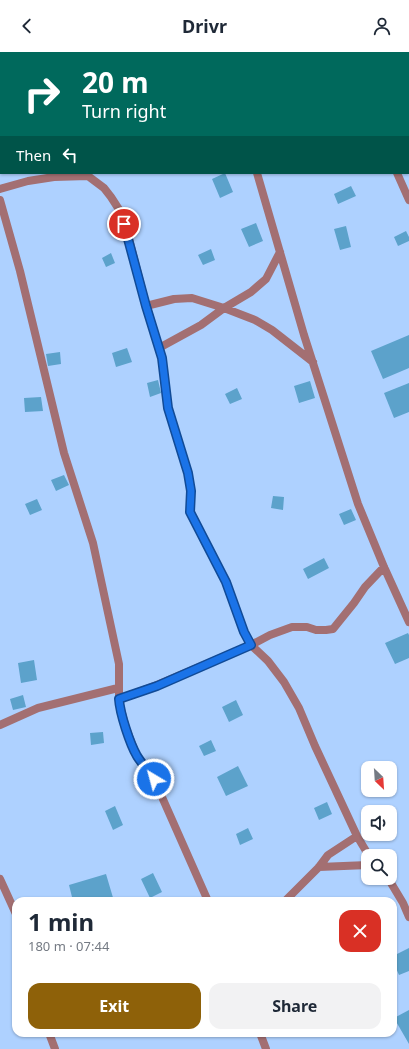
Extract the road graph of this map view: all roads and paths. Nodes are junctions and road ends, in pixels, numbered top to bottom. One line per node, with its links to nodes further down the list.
1 (258, 174): 7 (street)
2 (397, 174): 6 (street)
3 (56, 175): 4 (street); 8 (street)
4 (0, 189)
5 (0, 200): 15 (street)
6 (409, 200)
7 (280, 252): 9 (street); 11 (street)
8 (146, 306): 9 (street); 10 (street)
9 (224, 308): 10 (street); 11 (street)
10 (159, 348): 14 (street)
11 (313, 362): 12 (street)
12 (384, 567): 13 (street); 14 (street)
13 (409, 622)
14 (251, 645): 16 (street); 18 (street)
15 (118, 688): 16 (street); 17 (street)
16 (119, 699): 24 (street)
17 (0, 725)
18 (357, 836): 19 (street); 21 (street)
19 (365, 849)
20 (361, 865): 21 (street)
21 (319, 867): 25 (street)
22 (0, 879): 26 (street)
23 (392, 885): 27 (street)
24 (206, 897)
25 (289, 897)
26 (12, 905)
27 (409, 917)
28 (51, 1037): 30 (street)
29 (262, 1037): 31 (street)
30 (55, 1049)
31 (266, 1049)

